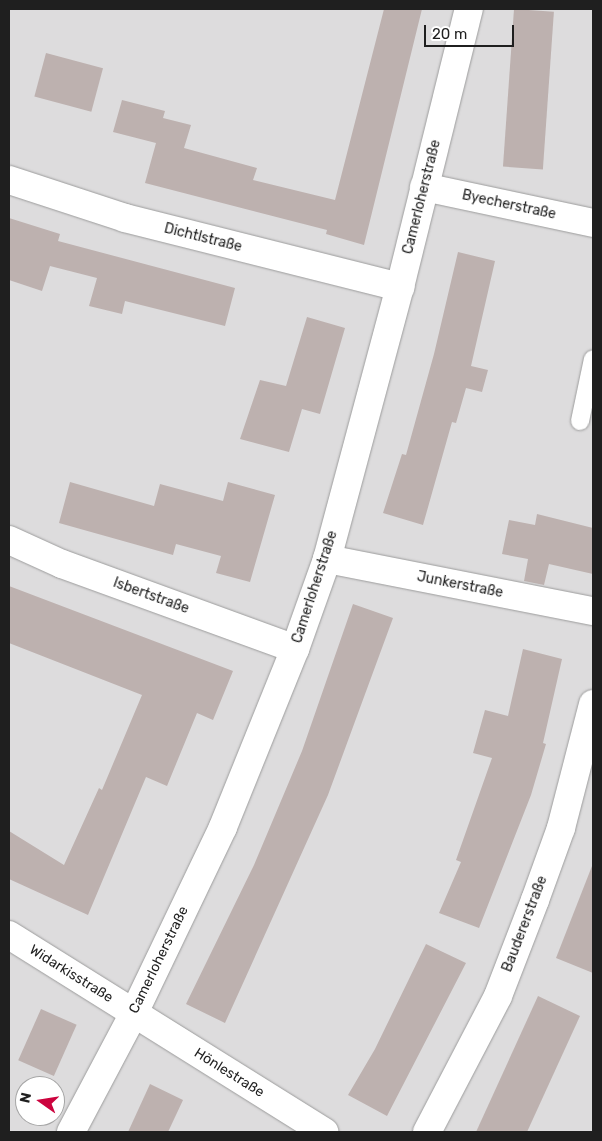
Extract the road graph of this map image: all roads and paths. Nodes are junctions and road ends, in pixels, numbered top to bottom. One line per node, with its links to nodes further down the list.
1 (469, 9): 3 (street, Camerloherstraße)
2 (9, 180): 5 (street, Dichtlstraße)
3 (424, 187): 4 (street, Byecherstraße); 5 (street, Camerloherstraße)
4 (593, 223)
5 (400, 287): 9 (street, Camerloherstraße)
6 (593, 359): 7 (lane)
7 (580, 421)
8 (9, 540): 11 (street, Isbertstraße)
9 (327, 559): 10 (street, Junkerstraße); 11 (street, Camerloherstraße)
10 (593, 611)
11 (295, 649): 14 (street, Camerloherstraße)
12 (593, 704): 17 (street, Baudererstraße)
13 (9, 934): 14 (street, Widarkisstraße)
14 (134, 1013): 15 (street, Camerloherstraße); 16 (street, Hönlestraße)
15 (71, 1132)
16 (324, 1132)
17 (427, 1132)

